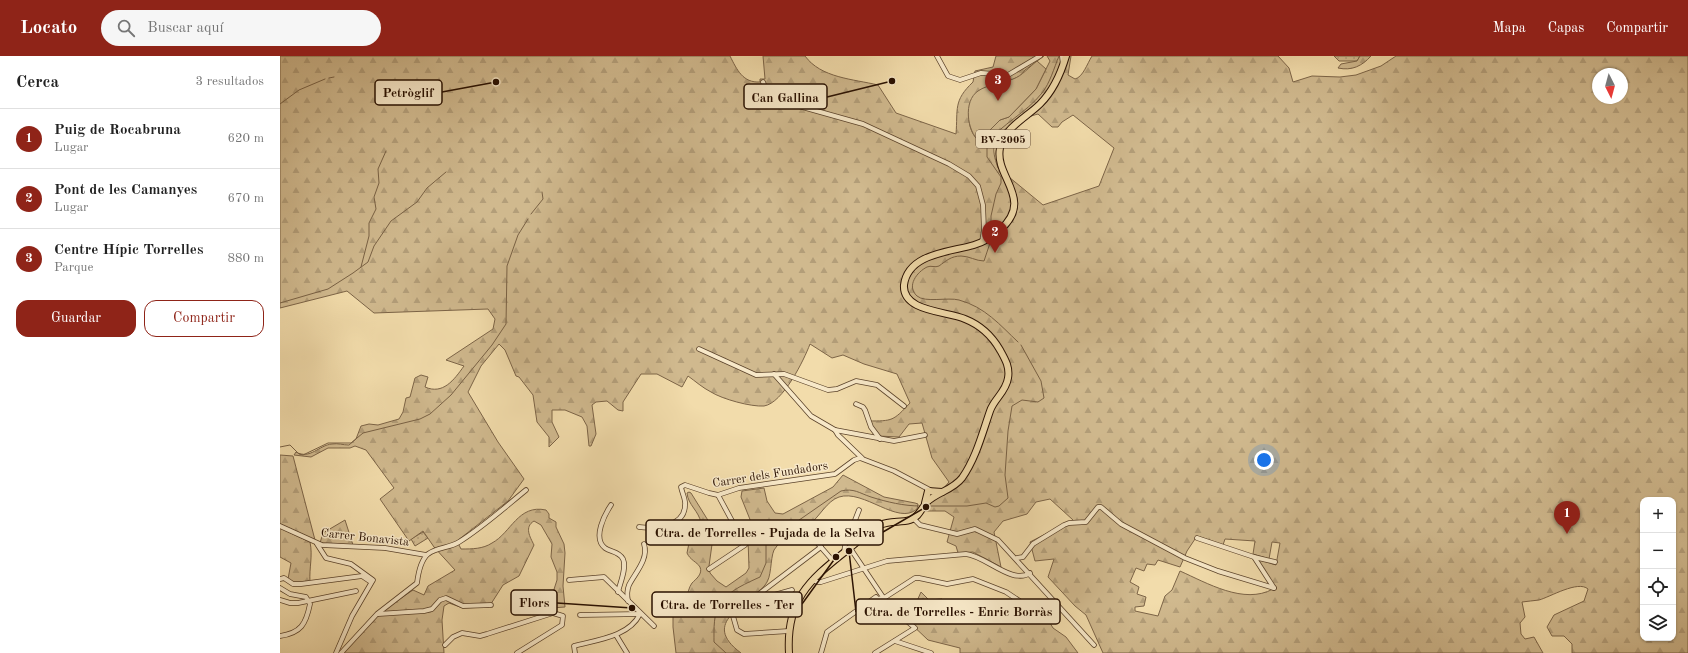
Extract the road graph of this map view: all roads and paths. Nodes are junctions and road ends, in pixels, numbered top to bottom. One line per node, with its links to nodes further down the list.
1 (938, 56): 2 (street)
2 (1040, 56)
3 (1062, 56): 5 (street)
4 (1066, 56): 5 (main road, BV-2005)
5 (1063, 66): 7 (main road, BV-2005)
6 (763, 82): 7 (street)
7 (982, 242): 18 (main road, BV-2005)
8 (699, 349): 9 (street)
9 (774, 373): 11 (street); 12 (street)
10 (856, 404): 14 (street)
11 (904, 406)
12 (835, 430): 14 (street); 15 (street)
13 (925, 435): 14 (street)
14 (880, 439)
15 (864, 459): 17 (street, Carrer dels Fundadors); 18 (street)
16 (526, 490): 31 (street)
17 (718, 494): 23 (street, Carrer dels Fundadors); 37 (street)
18 (932, 494): 21 (main road, BV-2005)
19 (611, 505): 46 (street)
20 (859, 510): 30 (street)
21 (913, 518): 29 (main road); 33 (street)
22 (280, 526): 26 (street, Carrer Bonavista)
23 (639, 527)
24 (806, 530): 28 (street)
25 (1197, 538): 32 (street)
26 (318, 544): 31 (street, Carrer Bonavista); 42 (street)
27 (644, 544): 52 (street)
28 (821, 547): 34 (street); 53 (street)
29 (850, 548): 30 (main road); 36 (street)
30 (844, 552): 34 (main road)
31 (426, 555): 56 (street)
32 (1254, 557): 33 (street); 35 (street)
33 (1016, 558): 38 (street)
34 (833, 561): 41 (main road)
35 (1275, 562)
36 (864, 568): 38 (street); 41 (street); 47 (street)
37 (709, 569)
38 (1030, 574): 65 (street)
39 (280, 579): 42 (street)
40 (569, 580): 46 (street)
41 (812, 580): 60 (main road)
42 (372, 581): 67 (street)
43 (280, 588): 51 (street)
44 (792, 590): 53 (street)
45 (356, 591): 51 (street)
46 (618, 592): 52 (street)
47 (880, 593): 48 (street); 49 (street)
48 (884, 598): 49 (street); 55 (street); 63 (street)
49 (875, 599): 73 (street)
50 (280, 600): 51 (street)
51 (309, 601): 62 (street)
52 (628, 601): 57 (street)
53 (750, 602): 60 (street)
54 (490, 605): 56 (street)
55 (1027, 606)
56 (377, 614): 68 (street)
57 (640, 614): 58 (street); 59 (street); 61 (street)
58 (580, 615)
59 (654, 626)
60 (790, 631): 72 (main road)
61 (616, 635): 70 (street); 71 (street)
62 (280, 636)
63 (895, 641): 66 (street); 75 (street)
64 (445, 645): 69 (street)
65 (1094, 645)
66 (881, 651): 74 (street)
67 (336, 653)
68 (341, 653)
69 (517, 653)
70 (575, 653)
71 (627, 653)
72 (789, 653)
73 (821, 653)
74 (876, 653)
75 (931, 653)

